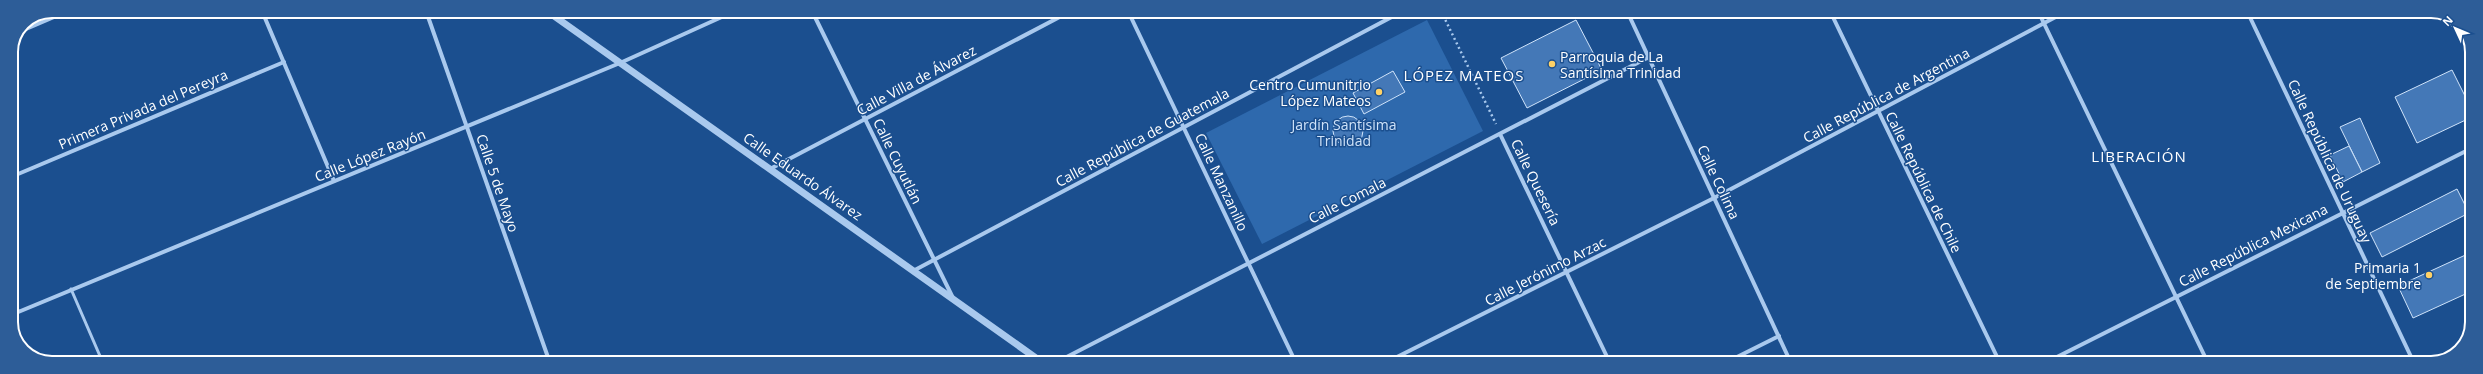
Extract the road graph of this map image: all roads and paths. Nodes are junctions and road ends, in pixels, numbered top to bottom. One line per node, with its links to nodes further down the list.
1 (52, 18): 16 (street)
2 (265, 18): 20 (street)
3 (428, 18): 24 (street, Calle 5 de Mayo)
4 (558, 18): 21 (street, Calle Eduardo Álvarez)
5 (720, 18): 21 (street, Calle López Rayón)
6 (815, 18): 23 (street, Calle Cuyutlán)
7 (1059, 18): 23 (street, Calle Villa de Álvarez)
8 (1131, 18): 25 (street, Calle Manzanillo)
9 (1390, 18): 25 (street, Calle República de Guatemala)
10 (1444, 18): 26 (path, Calle Quesería)
11 (1630, 18): 19 (street, Calle Colima)
12 (1833, 18): 22 (street, Calle República de Chile)
13 (2041, 18): 17 (street)
14 (2055, 18): 17 (street, Calle República de Argentina)
15 (2250, 18): 32 (street, Calle República de Uruguay)
16 (47, 20): 18 (street)
17 (2044, 24): 22 (street, Calle República de Argentina); 38 (street)
18 (28, 28)
19 (1648, 57): 26 (street, Calle Comala); 31 (street, Calle Colima)
20 (284, 62): 29 (street, Primera Privada del Pereyra); 30 (street)
21 (620, 63): 24 (street, Calle López Rayón); 28 (street, Calle Eduardo Álvarez)
22 (1878, 112): 31 (street, Calle República de Argentina); 51 (street, Calle República de Chile)
23 (865, 119): 28 (street, Calle Villa de Álvarez); 33 (street, Calle Cuyutlán)
24 (466, 127): 30 (street, Calle López Rayón); 43 (street, Calle 5 de Mayo)
25 (1184, 127): 33 (street, Calle República de Guatemala); 34 (street, Calle Manzanillo)
26 (1500, 134): 34 (street, Calle Comala); 36 (street, Calle Quesería)
27 (2465, 151): 32 (street, Calle República Mexicana)
28 (770, 169): 35 (street, Calle Eduardo Álvarez)
29 (18, 174)
30 (334, 181): 37 (street, Calle López Rayón)
31 (1714, 198): 36 (street, Calle Jerónimo Arzac); 41 (street, Calle Colima)
32 (2342, 212): 38 (street, Calle República Mexicana); 54 (street, Calle República de Uruguay)
33 (934, 260): 35 (street, Calle República de Guatemala); 39 (street, Calle Cuyutlán)
34 (1248, 263): 45 (street, Calle Comala); 46 (street, Calle Manzanillo)
35 (913, 271): 39 (street, Calle Eduardo Álvarez)
36 (1567, 272): 47 (street, Calle Jerónimo Arzac); 48 (street, Calle Quesería)
37 (71, 289): 40 (street, Calle López Rayón); 42 (lane)
38 (2176, 297): 52 (street, Calle República Mexicana); 53 (street)
39 (953, 299): 44 (street, Calle Eduardo Álvarez)
40 (18, 312)
41 (1779, 336): 49 (street); 50 (street, Calle Colima)
42 (101, 356)
43 (548, 356)
44 (1033, 356)
45 (1069, 356)
46 (1293, 356)
47 (1399, 356)
48 (1607, 356)
49 (1739, 356)
50 (1788, 356)
51 (1997, 356)
52 (2058, 356)
53 (2205, 356)
54 (2411, 356)

